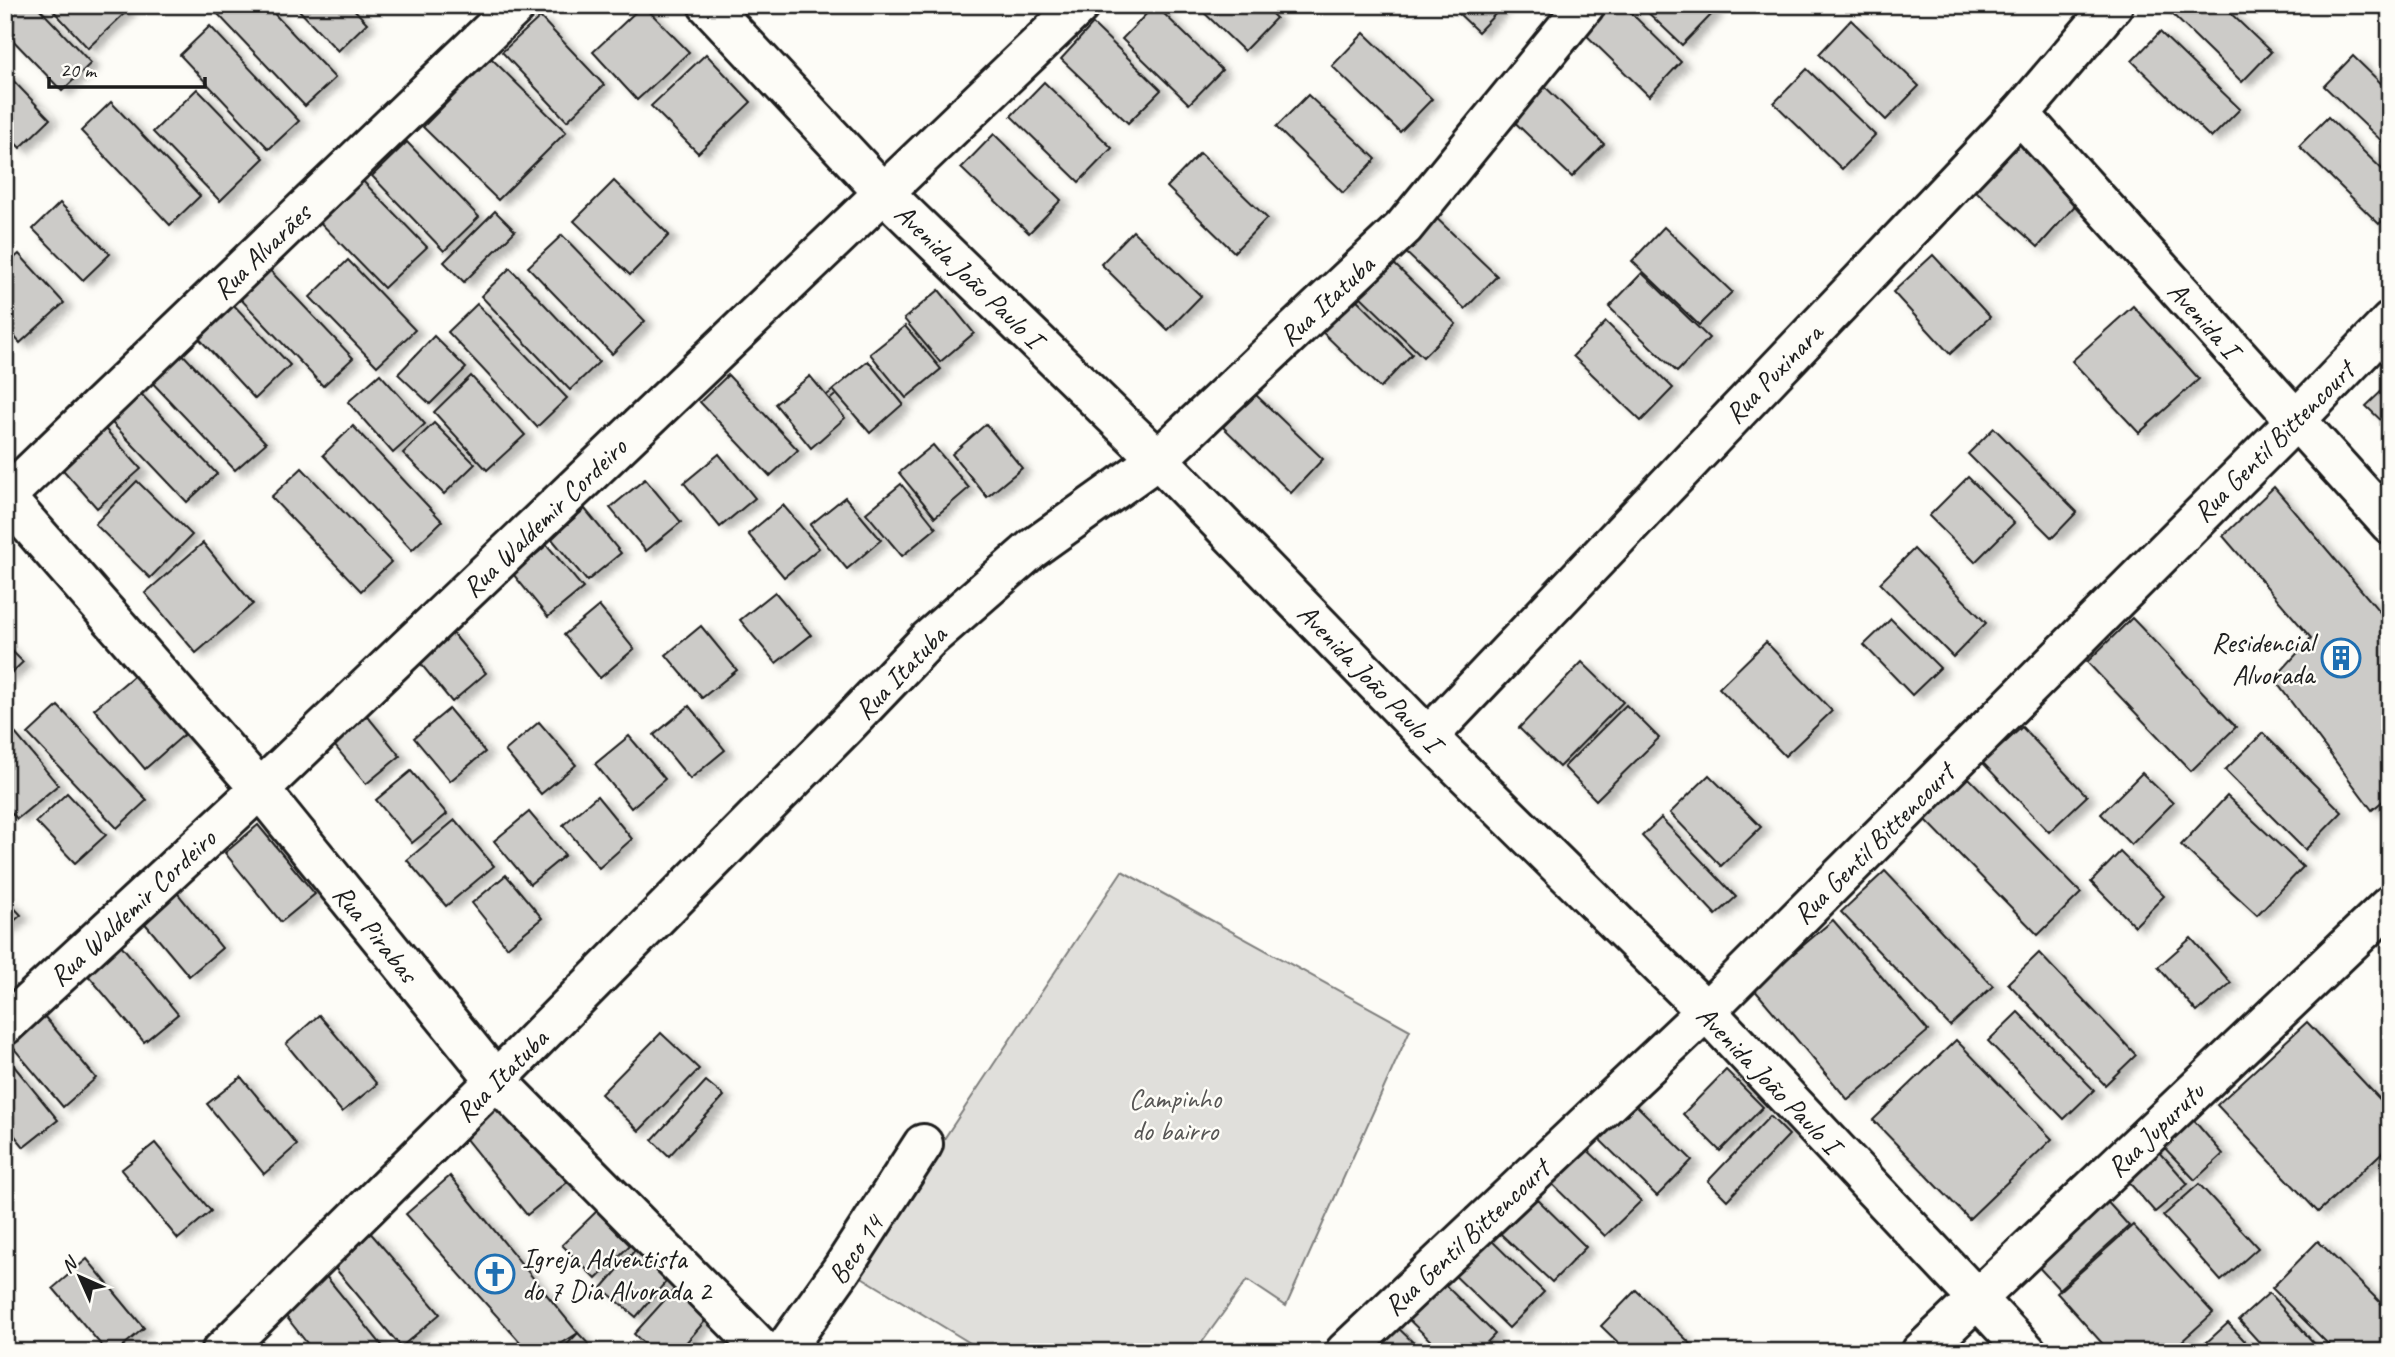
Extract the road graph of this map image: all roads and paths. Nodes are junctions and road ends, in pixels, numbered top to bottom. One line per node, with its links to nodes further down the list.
1 (517, 5): 11 (street, Rua Alvarães)
2 (708, 5): 7 (street, Avenida João Paulo I)
3 (1080, 5): 7 (street, Rua Waldemir Cordeiro)
4 (1585, 5): 10 (street, Rua Itatuba)
5 (2113, 5): 6 (street, Rua Puxinara)
6 (2020, 114): 9 (street, Avenida I); 13 (street, Rua Puxinara)
7 (883, 192): 10 (street, Avenida João Paulo I); 14 (street, Rua Waldemir Cordeiro)
8 (2390, 322): 9 (street, Rua Gentil Bittencourt)
9 (2295, 421): 12 (street, Avenida I); 16 (street, Rua Gentil Bittencourt)
10 (1158, 459): 13 (street, Avenida João Paulo I); 18 (street, Rua Itatuba)
11 (5, 497): 14 (street, Rua Pirabas)
12 (2390, 524)
13 (1428, 737): 16 (street, Avenida João Paulo I)
14 (260, 789): 17 (street, Rua Waldemir Cordeiro); 18 (street, Rua Pirabas)
15 (2390, 905): 20 (street, Rua Jupurutu)
16 (1706, 1011): 20 (street, Avenida João Paulo I); 24 (street, Rua Gentil Bittencourt)
17 (5, 1025)
18 (496, 1080): 21 (street, Rua Itatuba); 22 (street, Rua Pirabas)
19 (923, 1144): 23 (street, Beco 14)
20 (1977, 1298): 25 (street, Rua Jupurutu); 26 (street, Avenida João Paulo I)
21 (221, 1352)
22 (765, 1352)
23 (783, 1352)
24 (1345, 1352)
25 (1920, 1352)
26 (2027, 1352)

